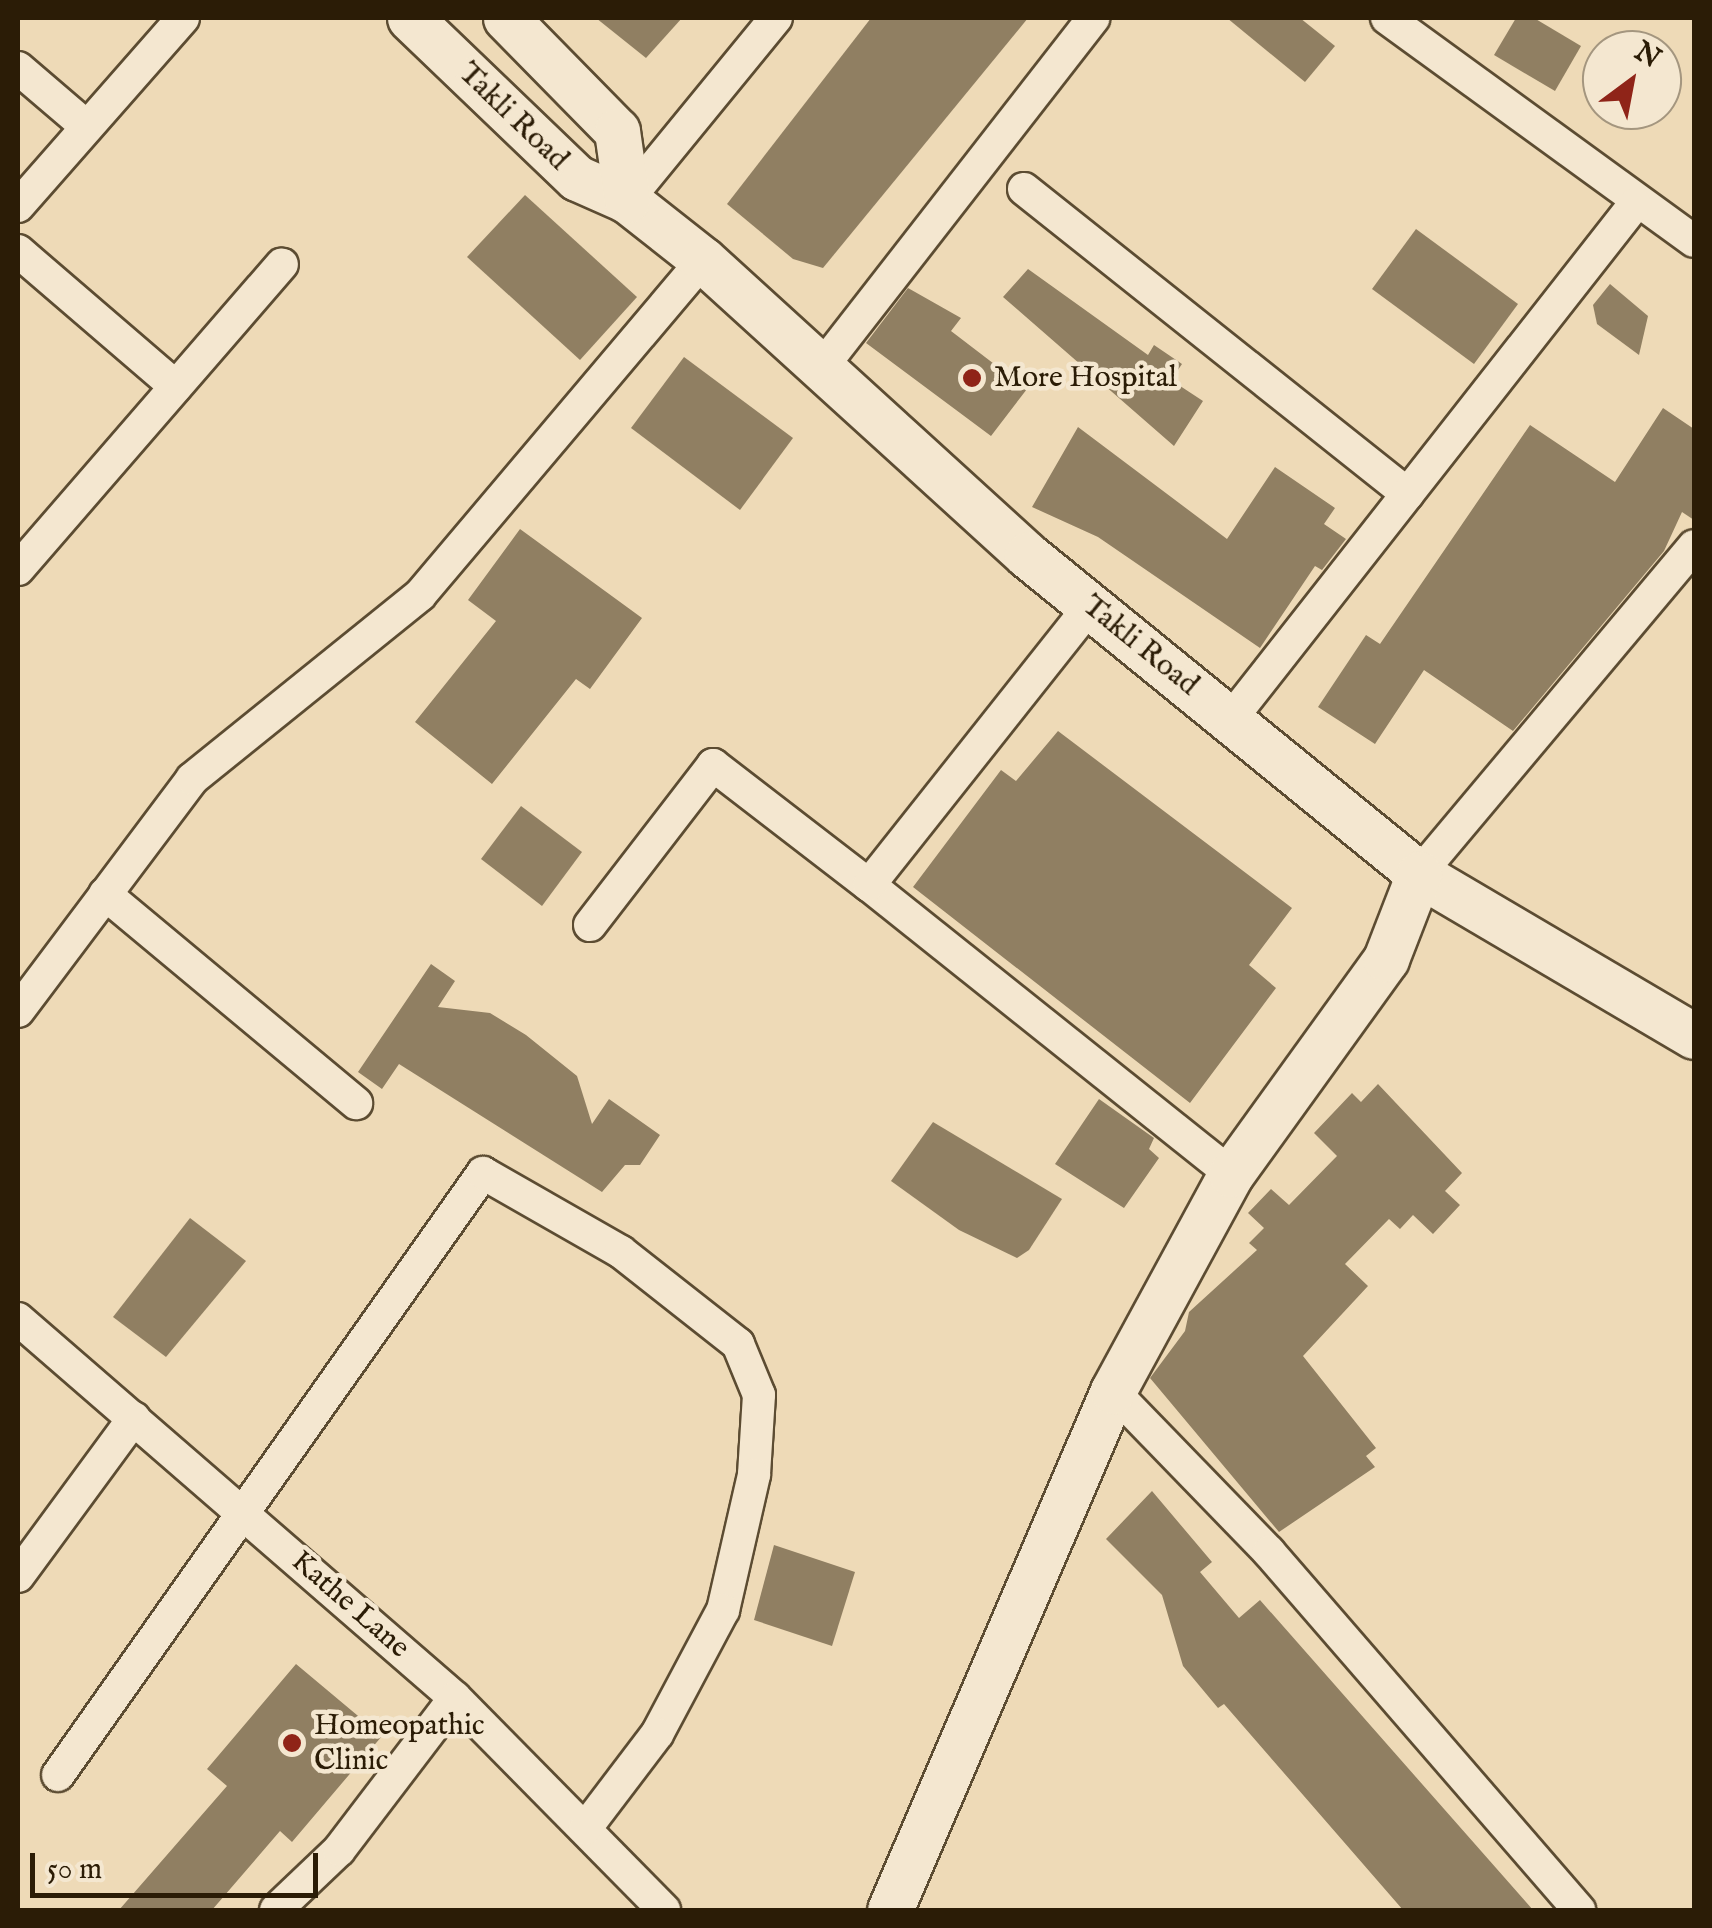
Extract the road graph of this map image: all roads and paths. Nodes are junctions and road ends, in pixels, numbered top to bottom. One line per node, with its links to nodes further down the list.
1 (183, 18): 8 (street)
2 (410, 18): 10 (street, Takli Road)
3 (506, 18): 10 (street, Takli Road)
4 (776, 18): 10 (street)
5 (1094, 18): 17 (street)
6 (1388, 18): 11 (street)
7 (18, 68): 8 (street)
8 (86, 126): 12 (street)
9 (1024, 189): 19 (street)
10 (627, 200): 15 (street, Takli Road)
11 (1635, 204): 13 (street); 19 (street)
12 (18, 206)
13 (1694, 241)
14 (18, 251): 18 (street)
15 (703, 260): 17 (street, Takli Road); 26 (street)
16 (282, 264): 18 (street)
17 (825, 363): 22 (street, Takli Road)
18 (176, 387): 21 (street)
19 (1407, 494): 23 (street)
20 (1693, 551): 24 (street)
21 (18, 569)
22 (1090, 606): 23 (street, Takli Road); 25 (street)
23 (1230, 720): 24 (street, Takli Road)
24 (1419, 874): 29 (street, Takli Road); 31 (street)
25 (869, 885): 27 (street); 31 (street)
26 (105, 894): 28 (street); 30 (street)
27 (590, 926)
28 (18, 1010)
29 (1694, 1036)
30 (356, 1103)
31 (1231, 1174): 33 (street)
32 (18, 1320): 34 (street, Kathe Lane)
33 (1113, 1392): 42 (street); 43 (street)
34 (134, 1418): 35 (street, Kathe Lane); 36 (street)
35 (249, 1516): 37 (street, Kathe Lane); 38 (street); 39 (street)
36 (18, 1576)
37 (455, 1698): 39 (street, Kathe Lane); 40 (street)
38 (58, 1776)
39 (585, 1828): 41 (street, Kathe Lane)
40 (276, 1910)
41 (664, 1910)
42 (890, 1910)
43 (1579, 1910)

